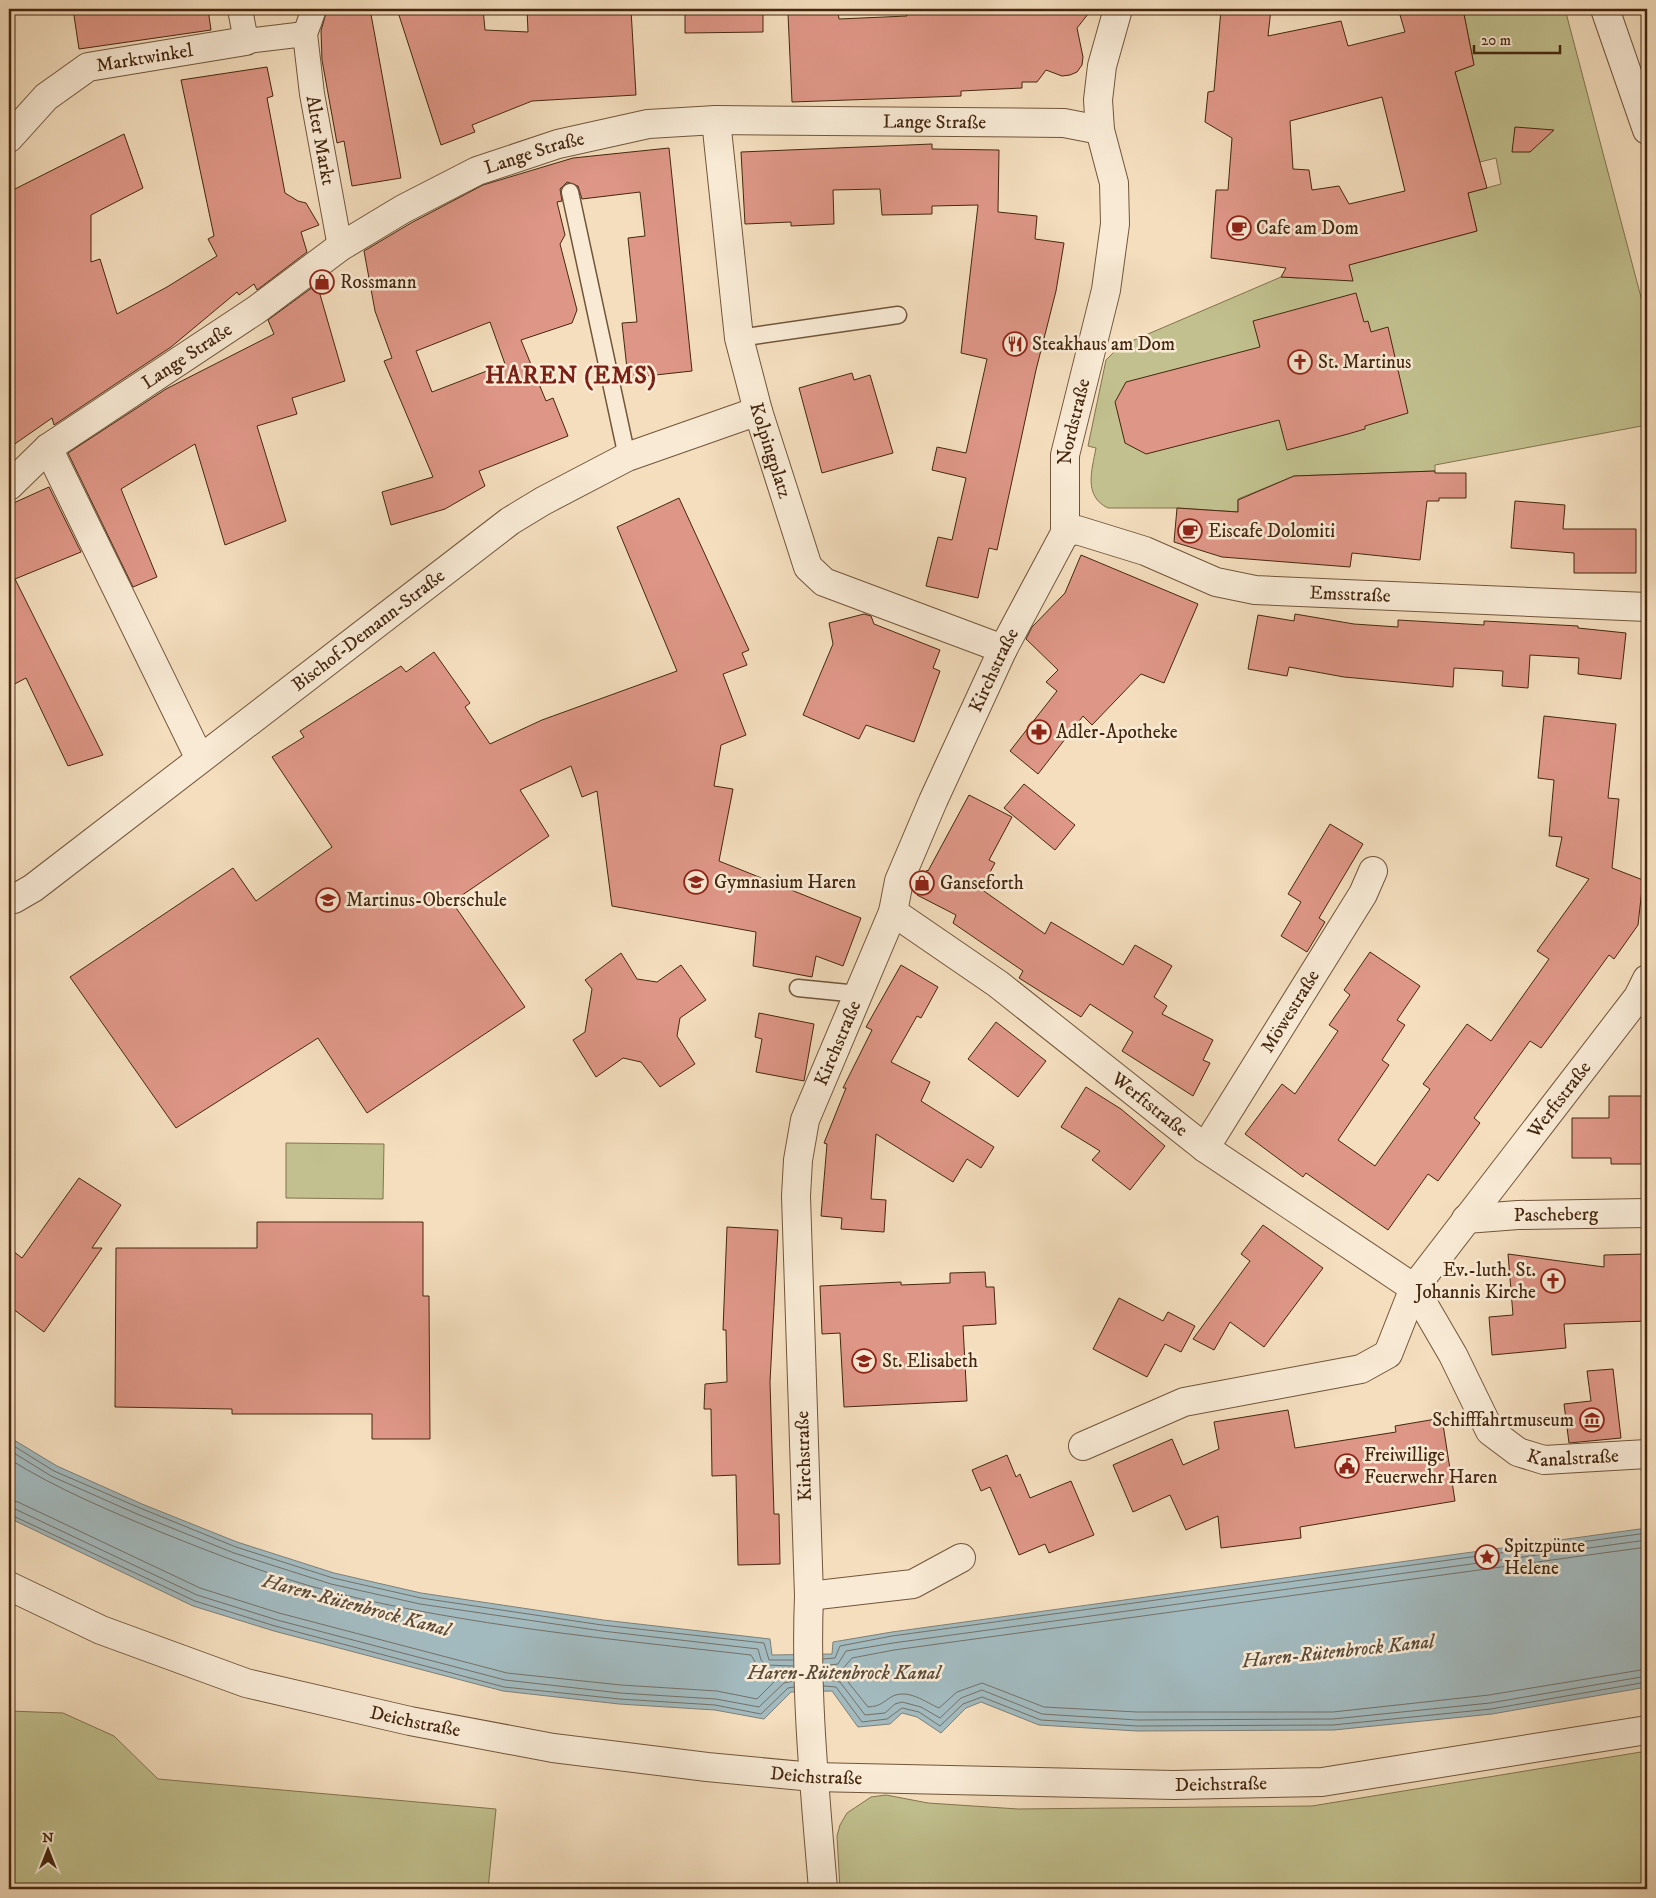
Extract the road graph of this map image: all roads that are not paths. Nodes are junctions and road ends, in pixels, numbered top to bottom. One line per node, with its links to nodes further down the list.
1 (240, 9): 6 (street)
2 (314, 9): 5 (street, Alter Markt)
3 (1118, 9): 8 (street)
4 (1606, 9): 9 (street)
5 (305, 34): 6 (street); 12 (street, Alter Markt)
6 (246, 41): 10 (street, Marktwinkel)
7 (716, 120): 8 (street, Lange Straße); 12 (street, Lange Straße); 14 (street, Kolpingplatz)
8 (1100, 130): 19 (street, Nordstraße)
9 (1647, 130)
10 (9, 138)
11 (570, 192): 17 (lane)
12 (340, 247): 16 (street, Lange Straße)
13 (898, 315): 14 (lane)
14 (739, 338): 15 (street, Kolpingplatz)
15 (758, 411): 17 (street, Bischof-Demann-Straße); 21 (street, Kolpingplatz)
16 (48, 448): 18 (street, Lange Straße); 22 (street)
17 (627, 457): 22 (street, Bischof-Demann-Straße)
18 (9, 486)
19 (1064, 533): 20 (street, Emsstraße); 21 (street, Kirchstraße)
20 (1647, 607)
21 (1002, 649): 25 (street, Kirchstraße)
22 (200, 759): 24 (street, Bischof-Demann-Straße)
23 (1373, 871): 29 (street, Möwestraße)
24 (9, 900)
25 (893, 912): 28 (street, Kirchstraße); 29 (street, Werftstraße)
26 (1647, 979): 31 (street, Werftstraße)
27 (798, 988): 28 (lane)
28 (858, 994): 37 (street, Kirchstraße)
29 (1205, 1148): 32 (street, Werftstraße)
30 (1647, 1213): 31 (street, Pascheberg)
31 (1466, 1219): 32 (street, Werftstraße)
32 (1414, 1288): 33 (street, Werftstraße); 34 (street, Kanalstraße)
33 (1082, 1446)
34 (1647, 1454)
35 (961, 1558): 37 (street)
36 (9, 1586): 39 (street, Deichstraße)
37 (808, 1596): 39 (street, Kirchstraße)
38 (1647, 1730): 39 (street, Deichstraße)
39 (814, 1777): 40 (street, Kirchstraße)
40 (823, 1889)

